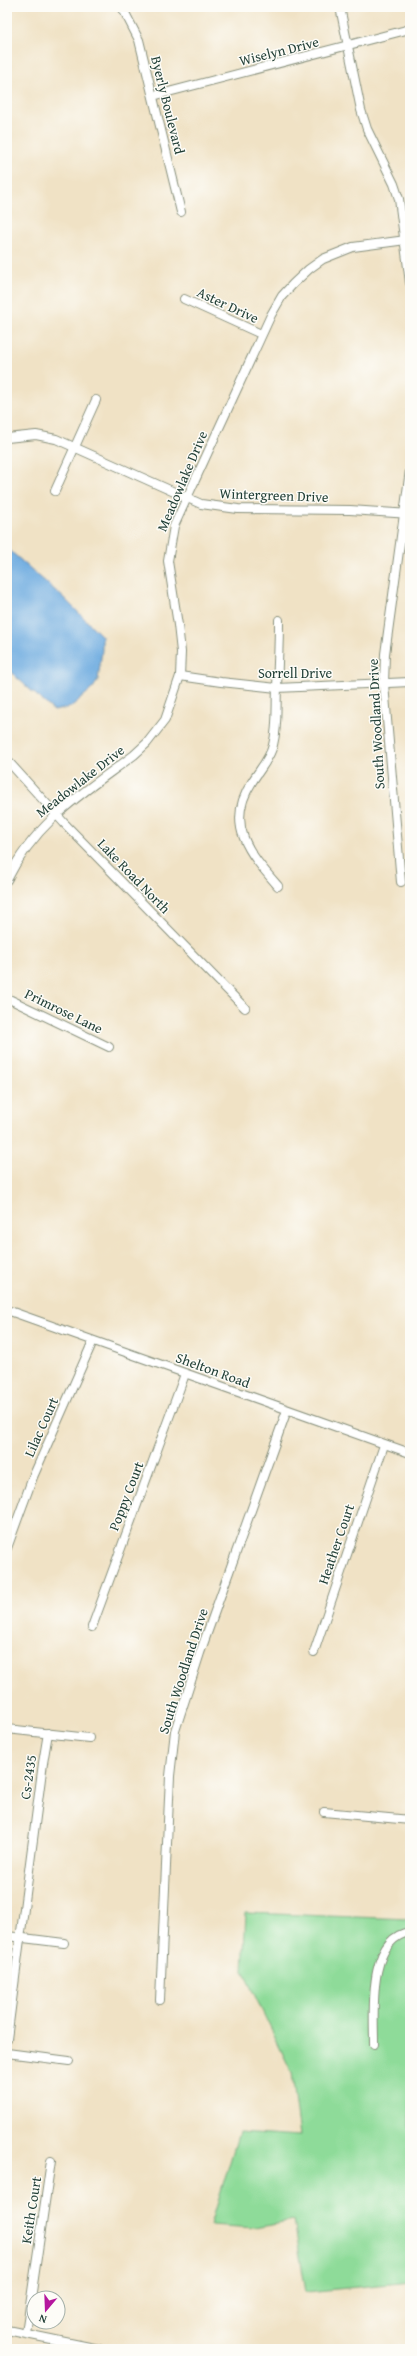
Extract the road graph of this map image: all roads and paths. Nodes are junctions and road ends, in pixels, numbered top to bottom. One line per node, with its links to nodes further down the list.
1 (122, 7): 5 (street, Byerly Boulevard)
2 (340, 7): 4 (street)
3 (410, 29): 4 (street, Wiselyn Drive)
4 (349, 46): 5 (street, Wiselyn Drive); 7 (street)
5 (153, 96): 6 (street, Byerly Boulevard)
6 (181, 212)
7 (406, 240): 8 (street); 10 (street, Meadowlake Drive)
8 (410, 283)
9 (184, 299): 10 (street, Aster Drive)
10 (261, 334): 16 (street, Meadowlake Drive)
11 (96, 400): 13 (street)
12 (7, 438): 13 (street, Wintergreen Drive)
13 (74, 447): 15 (street); 16 (street, Wintergreen Drive)
14 (410, 470): 17 (street, South Woodland Drive)
15 (55, 491)
16 (186, 499): 17 (street, Wintergreen Drive); 19 (street, Meadowlake Drive)
17 (407, 514): 21 (street, South Woodland Drive)
18 (279, 620): 22 (street)
19 (180, 676): 22 (street, Sorrell Drive); 24 (street, Meadowlake Drive)
20 (410, 682): 21 (street, Sorrell Drive)
21 (384, 684): 22 (street, Sorrell Drive); 26 (street, South Woodland Drive)
22 (277, 688): 27 (street)
23 (7, 760): 24 (street, Lake Road North)
24 (56, 814): 25 (street, Meadowlake Drive); 29 (street, Lake Road North)
25 (7, 880)
26 (400, 882)
27 (278, 886)
28 (7, 998): 30 (street, Primrose Lane)
29 (245, 1008)
30 (110, 1047)
31 (7, 1310): 32 (street, Shelton Road)
32 (93, 1341): 33 (street, Shelton Road); 37 (street, Lilac Court)
33 (185, 1374): 34 (street, Shelton Road); 38 (street, Poppy Court)
34 (286, 1410): 35 (street, Shelton Road); 49 (street, South Woodland Drive)
35 (384, 1445): 36 (street, Shelton Road); 39 (street, Heather Court)
36 (410, 1453)
37 (7, 1548)
38 (92, 1627)
39 (314, 1652)
40 (7, 1728): 41 (street)
41 (48, 1733): 42 (street); 47 (street, Cs-2435)
42 (89, 1738)
43 (324, 1812): 44 (street)
44 (410, 1820)
45 (410, 1932): 51 (street)
46 (7, 1936): 47 (street)
47 (21, 1938): 48 (street); 50 (street, Cs-2435)
48 (64, 1943)
49 (160, 2000)
50 (7, 2039)
51 (374, 2044)
52 (7, 2053): 53 (street)
53 (69, 2061)
54 (51, 2161): 56 (street, Keith Court)
55 (7, 2330): 56 (street)
56 (26, 2333): 57 (street)
57 (96, 2349)

